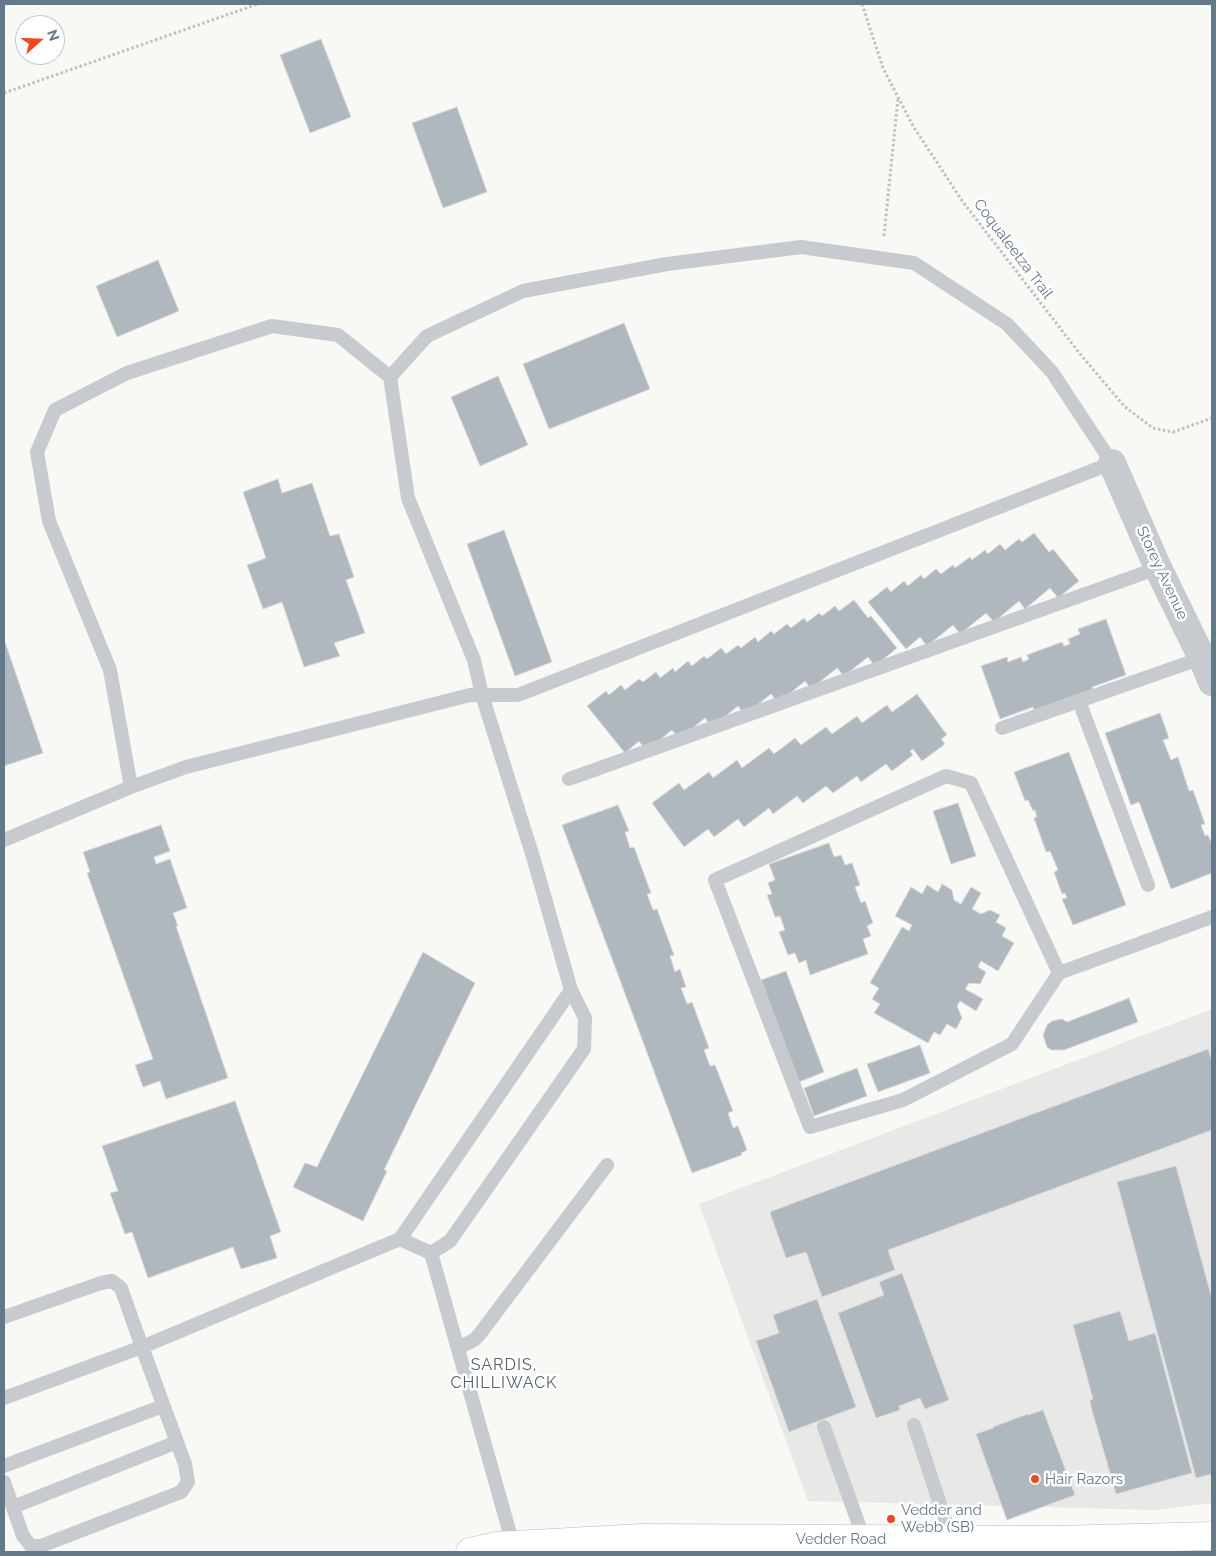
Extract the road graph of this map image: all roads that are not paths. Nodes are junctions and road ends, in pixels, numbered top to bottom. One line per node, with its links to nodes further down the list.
1 (390, 377): 2 (lane); 5 (lane); 9 (lane)
2 (1112, 463): 3 (street, Storey Avenue); 5 (lane)
3 (1158, 568): 4 (street, Storey Avenue); 8 (lane)
4 (1207, 670): 6 (lane)
5 (482, 695): 9 (lane); 14 (lane)
6 (1079, 701): 7 (lane); 11 (lane)
7 (1002, 728)
8 (569, 779)
9 (131, 787): 10 (lane)
10 (4, 840)
11 (1148, 884)
12 (1212, 917): 13 (lane)
13 (1059, 973): 13 (lane)
14 (571, 990): 16 (lane); 17 (lane)
15 (607, 1165): 20 (lane)
16 (400, 1239): 17 (lane); 19 (lane)
17 (431, 1253): 20 (lane)
18 (4, 1317): 19 (lane)
19 (142, 1347): 21 (lane); 22 (lane)
20 (458, 1348): 33 (lane)
21 (4, 1398)
22 (163, 1406): 25 (lane); 26 (lane)
23 (914, 1425): 32 (lane)
24 (824, 1427): 30 (lane)
25 (176, 1442): 28 (lane); 28 (lane)
26 (4, 1466)
27 (4, 1482): 28 (lane)
28 (12, 1507)
29 (1212, 1536): 32 (main road, Vedder Road)
30 (864, 1539): 31 (main road, Vedder Road); 32 (main road, Vedder Road)
31 (642, 1545): 33 (main road, Vedder Road)
32 (953, 1546)
33 (514, 1548): 34 (main road, Vedder Road)
34 (470, 1552)

